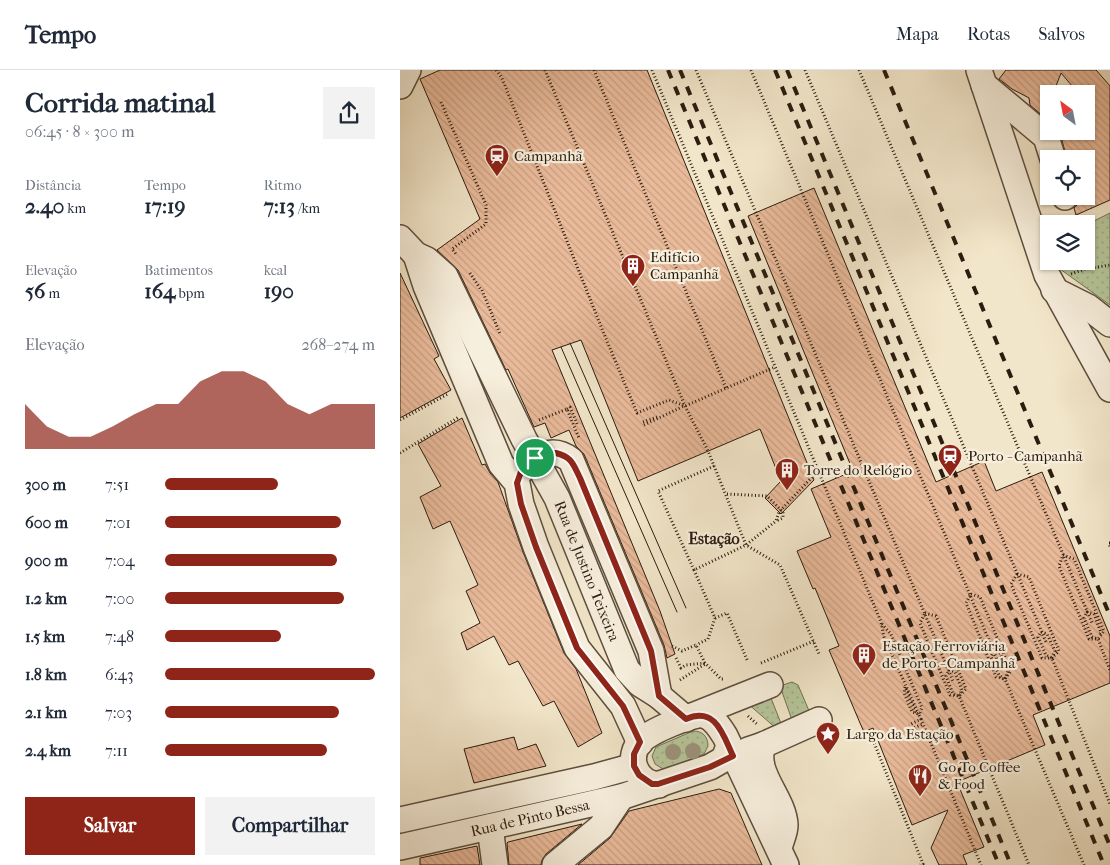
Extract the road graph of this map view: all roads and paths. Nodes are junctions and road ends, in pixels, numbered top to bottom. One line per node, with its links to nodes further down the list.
1 (408, 70): 11 (street)
2 (496, 70): 26 (path)
3 (545, 70): 26 (path)
4 (594, 70): 23 (path)
5 (652, 70): 21 (path)
6 (696, 70): 48 (path)
7 (752, 70): 46 (path)
8 (805, 70): 45 (path)
9 (859, 70): 43 (path)
10 (981, 78): 13 (street); 18 (street)
11 (400, 86)
12 (441, 102): 15 (path)
13 (1050, 150)
14 (408, 246): 19 (street, Rua de Justino Teixeira); 22 (street, Rua de Justino Teixeira)
15 (457, 256)
16 (1110, 265): 18 (path)
17 (467, 270): 19 (path)
18 (1054, 290): 20 (street); 24 (street)
19 (460, 304): 32 (street, Rua de Justino Teixeira)
20 (1110, 324)
21 (775, 367): 23 (path); 34 (path)
22 (466, 383): 25 (street, Rua de Justino Teixeira); 28 (path)
23 (726, 388): 26 (path)
24 (1110, 389)
25 (476, 406): 31 (path); 35 (street, Rua de Justino Teixeira)
26 (685, 406): 29 (path); 33 (path)
27 (568, 408): 30 (path)
28 (400, 420)
29 (643, 423)
30 (577, 425)
31 (400, 453)
32 (535, 458): 35 (street); 36 (street); 39 (street, Rua de Justino Teixeira)
33 (714, 466): 37 (path); 44 (path)
34 (817, 472): 38 (path); 52 (path)
35 (517, 483): 89 (street, Rua de Justino Teixeira)
36 (585, 491): 39 (street); 77 (street)
37 (727, 494): 38 (path); 41 (path)
38 (781, 510): 41 (path)
39 (571, 531): 77 (street, Rua de Justino Teixeira)
40 (1110, 543): 42 (path)
41 (746, 545): 44 (path); 61 (path)
42 (1110, 547)
43 (1063, 555): 47 (path); 49 (path); 51 (path)
44 (694, 570): 50 (path)
45 (1017, 574): 54 (path); 55 (path); 57 (path)
46 (971, 594): 60 (path); 62 (path); 64 (path)
47 (1087, 612): 49 (path); 51 (path); 53 (path)
48 (925, 613): 68 (path); 70 (path); 71 (path)
49 (1096, 615): 53 (path); 56 (path); 56 (path)
50 (714, 618): 59 (path); 66 (path)
51 (1083, 620): 53 (path); 56 (path); 56 (path)
52 (881, 622): 76 (path); 80 (path)
53 (1092, 623)
54 (1041, 632): 58 (path); 65 (path); 65 (path)
55 (1052, 634): 58 (path); 65 (path)
56 (1098, 639): 69 (path)
57 (1035, 641): 58 (path); 65 (path)
58 (1046, 642)
59 (696, 645)
60 (994, 651): 62 (path); 64 (path); 67 (path)
61 (819, 654)
62 (1002, 654): 67 (path); 72 (path); 72 (path)
63 (676, 658): 73 (path)
64 (990, 658): 67 (path); 72 (path); 72 (path)
65 (1052, 658): 93 (path)
66 (748, 662)
67 (998, 662)
68 (949, 670): 70 (path); 71 (path); 74 (path)
69 (1110, 670)
70 (957, 672): 74 (path); 78 (path); 78 (path)
71 (944, 677): 74 (path); 78 (path); 78 (path)
72 (1005, 679): 103 (path)
73 (680, 680)
74 (953, 680)
75 (770, 685): 81 (street)
76 (905, 687): 80 (path); 80 (path)
77 (659, 696): 81 (street, Rua de Justino Teixeira)
78 (959, 696): 102 (path)
79 (741, 710): 87 (path)
80 (919, 715): 82 (path)
81 (689, 718): 89 (street, Rua de Pinto Bessa); 90 (street)
82 (921, 719): 84 (path); 85 (path)
83 (819, 720): 87 (street)
84 (923, 724): 86 (path); 101 (path)
85 (909, 725)
86 (911, 729)
87 (763, 737): 90 (street); 97 (street)
88 (873, 740): 100 (path)
89 (637, 754): 91 (street); 94 (street, Rua de Pinto Bessa)
90 (729, 754): 91 (street, Rua de Pinto Bessa); 97 (street)
91 (658, 784): 92 (street, Rua de Pinto Bessa)
92 (621, 796): 95 (street, Rua de Pinto Bessa); 99 (street)
93 (1110, 804)
94 (400, 820)
95 (490, 827): 96 (street, Rua de Pinto Bessa); 98 (street)
96 (400, 847)
97 (782, 856)
98 (495, 865)
99 (555, 865)
100 (920, 865)
101 (981, 865)
102 (1029, 865)
103 (1084, 865)

